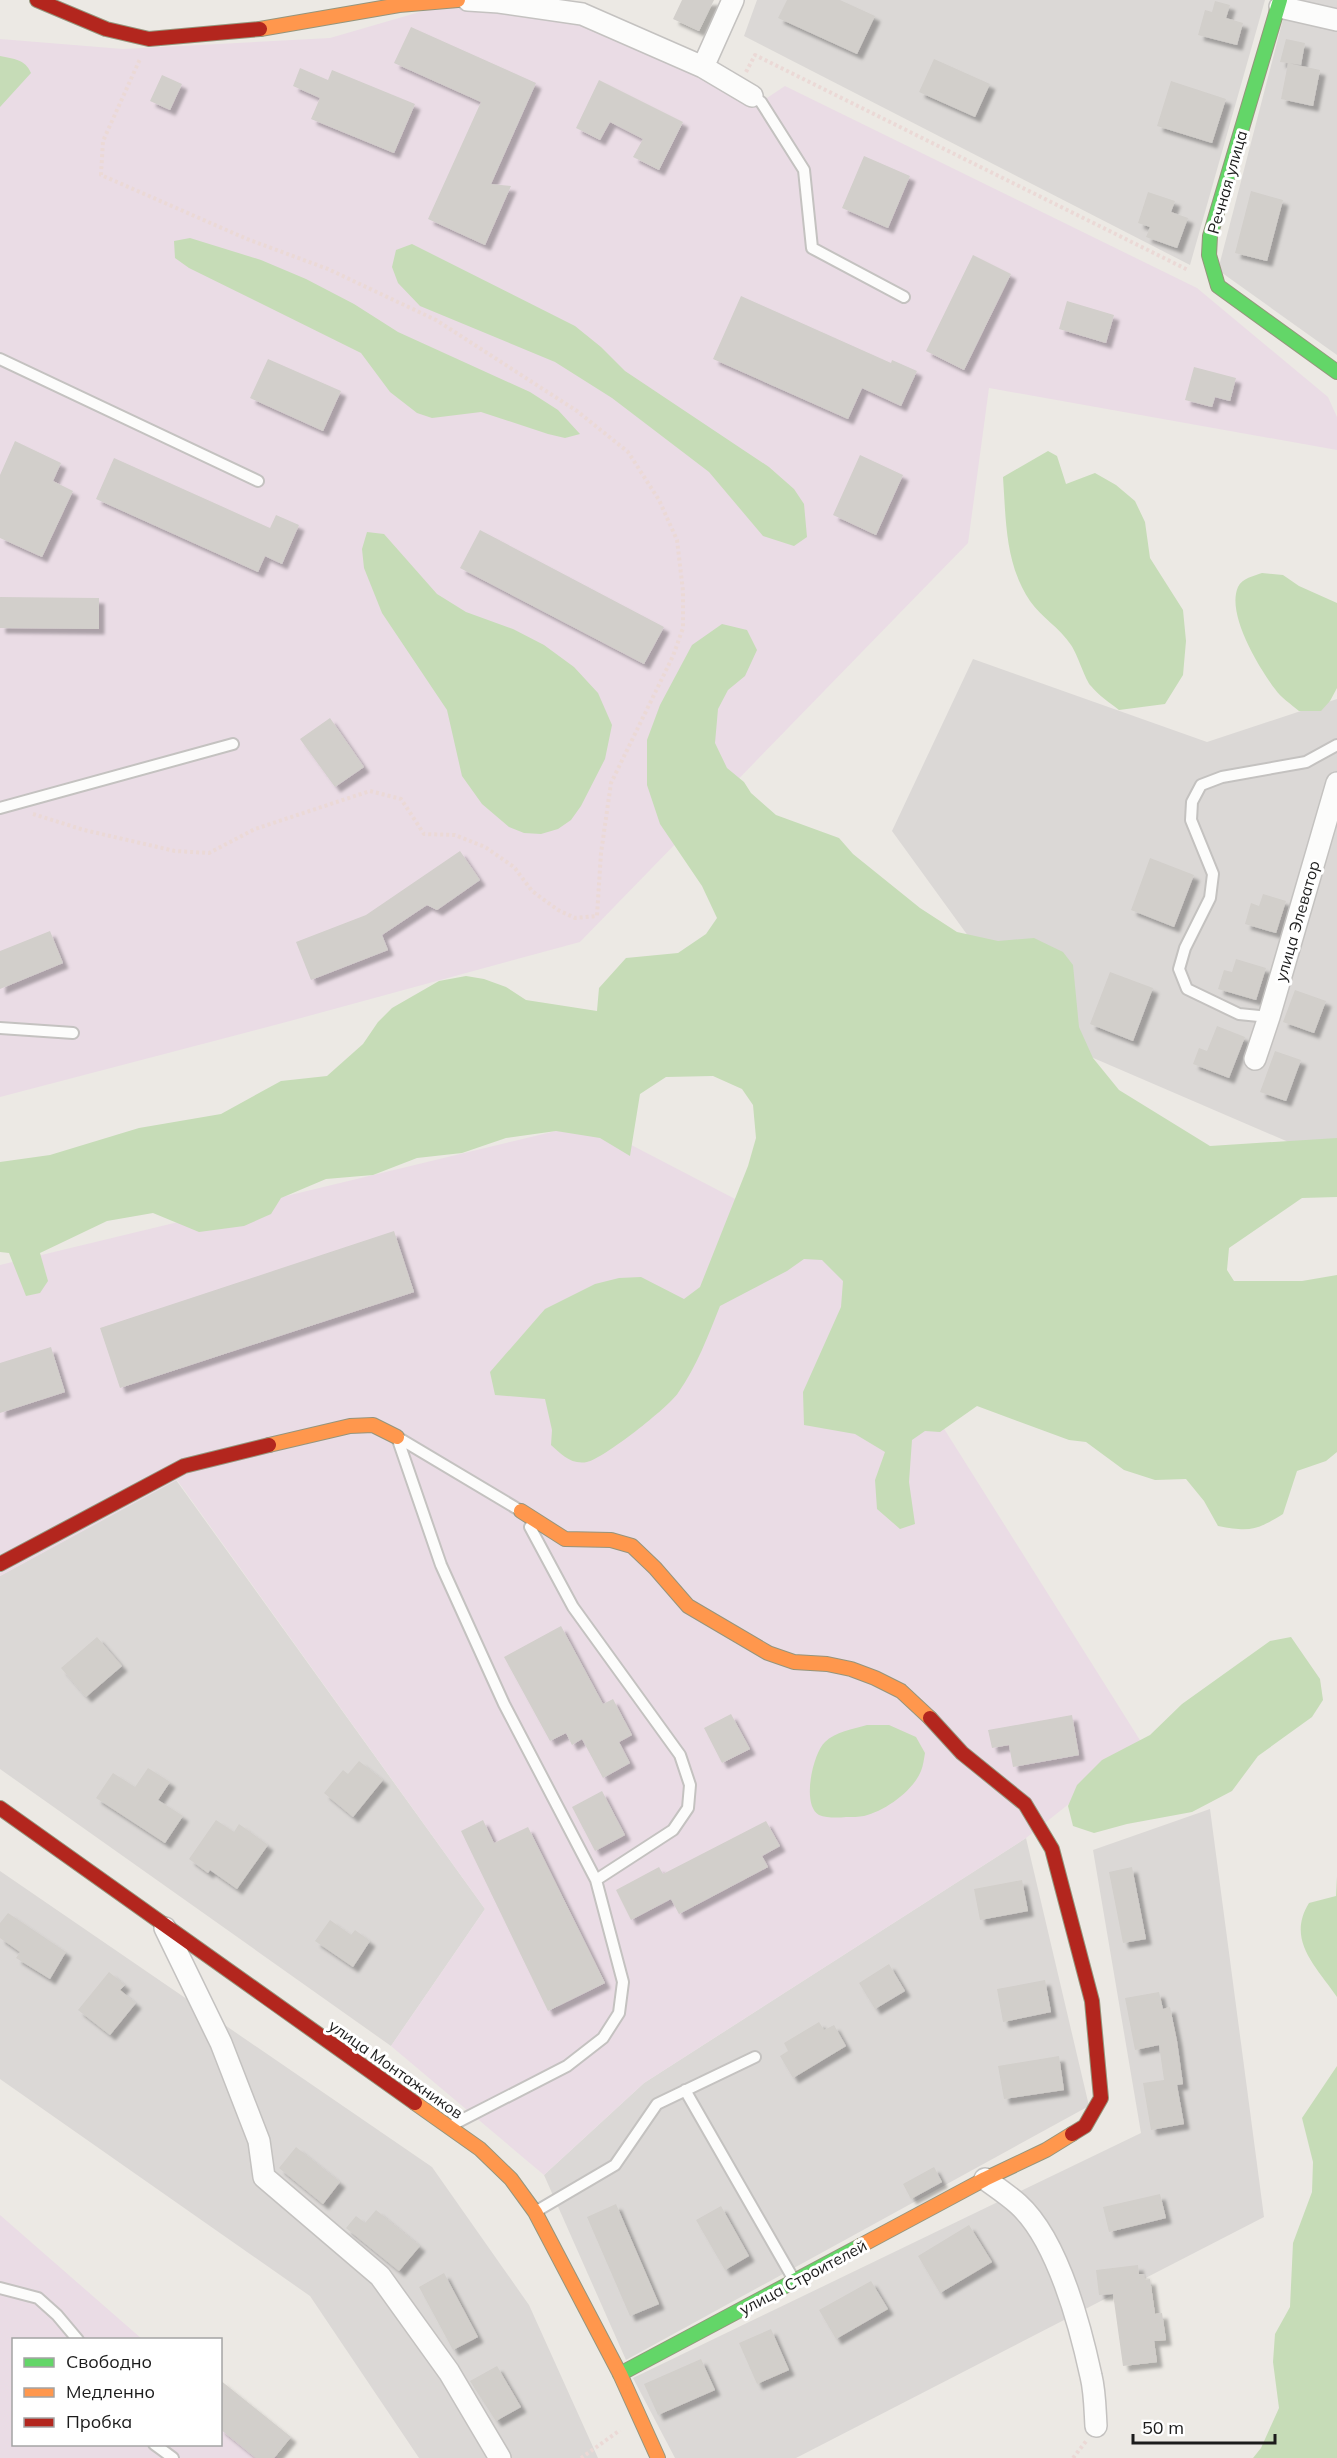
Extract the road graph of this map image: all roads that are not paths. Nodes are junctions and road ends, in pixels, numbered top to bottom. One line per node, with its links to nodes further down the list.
1 (37, 0): 2 (street)
2 (458, 0)
3 (468, 0): 7 (street)
4 (733, 0): 7 (street)
5 (1280, 4): 6 (street, Речная улица); 11 (street, Речная улица)
6 (1337, 20)
7 (703, 67): 8 (street)
8 (744, 92): 9 (lane)
9 (904, 297)
10 (0, 359): 12 (lane)
11 (1337, 372)
12 (258, 481)
13 (233, 744): 16 (lane)
14 (1337, 745): 17 (lane)
15 (1337, 783): 17 (street, улица Элеватор)
16 (4, 806)
17 (1269, 1017): 20 (street, улица Элеватор)
18 (0, 1028): 19 (lane)
19 (73, 1033)
20 (1254, 1059)
21 (397, 1437): 22 (lane); 23 (street); 25 (lane)
22 (521, 1511): 25 (lane); 30 (street, улица Строителей)
23 (0, 1564)
24 (0, 1808): 26 (street, улица Монтажников)
25 (596, 1880): 29 (lane)
26 (164, 1925): 29 (street, улица Монтажников); 39 (street)
27 (755, 2057): 28 (lane)
28 (685, 2090): 31 (lane); 32 (lane)
29 (449, 2127): 31 (street, улица Монтажников)
30 (985, 2179): 32 (street, улица Строителей); 36 (street)
31 (535, 2212): 35 (street, улица Монтажников)
32 (794, 2281): 35 (street, улица Строителей)
33 (0, 2288): 34 (lane)
34 (76, 2338)
35 (620, 2374): 40 (street, улица Монтажников)
36 (1096, 2427)
37 (155, 2446): 38 (lane)
38 (173, 2458)
39 (500, 2458)
40 (658, 2458)

